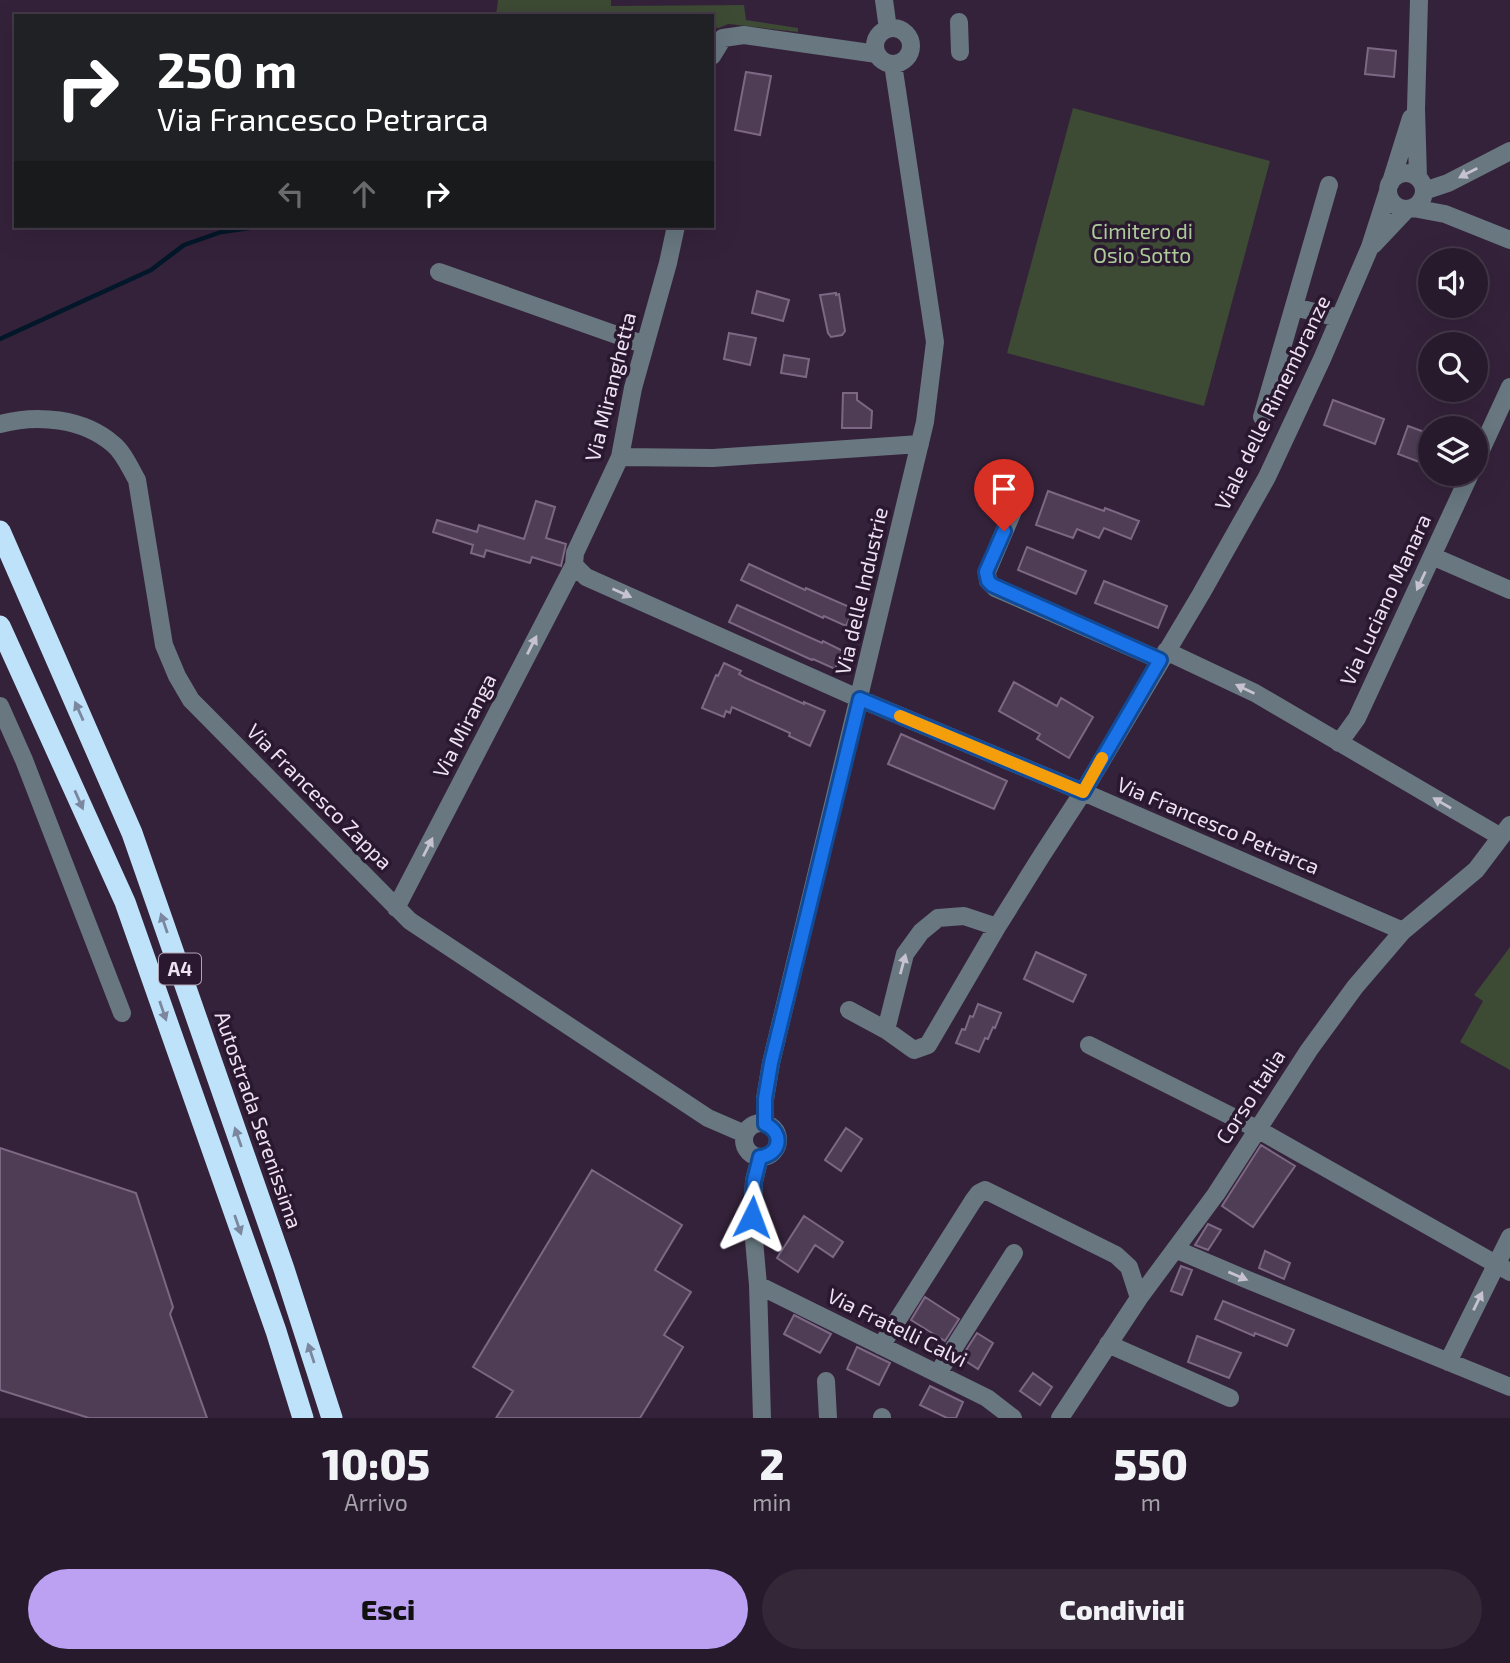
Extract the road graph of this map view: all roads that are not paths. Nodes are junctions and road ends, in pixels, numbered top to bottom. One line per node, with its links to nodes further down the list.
1 (884, 0): 4 (street)
2 (1419, 0): 9 (street)
3 (959, 22): 6 (street)
4 (888, 29): 7 (street); 8 (street)
5 (714, 52): 7 (street)
6 (960, 52)
7 (877, 54): 8 (street)
8 (893, 64): 25 (street, Via delle Industrie)
9 (1416, 109): 12 (street, Viale delle Rimembranze); 13 (street)
10 (1510, 151): 13 (street, one-way to 13)
11 (1329, 186): 18 (street)
12 (1390, 187): 13 (street); 13 (street); 16 (street, Viale delle Rimembranze)
13 (1417, 196): 15 (street); 16 (street, Viale delle Rimembranze)
14 (676, 228): 20 (street, Via Miranghetta)
15 (1510, 240)
16 (1370, 247): 19 (street, Viale delle Rimembranze)
17 (439, 272): 20 (street)
18 (1294, 307): 19 (street); 22 (street)
19 (1339, 318): 34 (street, Viale delle Rimembranze)
20 (645, 345): 26 (street, Via Miranghetta)
21 (1510, 387): 24 (street)
22 (1262, 417)
23 (0, 424): 40 (street, Via Francesco Zappa)
24 (1488, 435)
25 (920, 444): 26 (street); 35 (street, Via delle Industrie)
26 (620, 457): 31 (street, Via Miranghetta)
27 (1464, 486): 30 (street, Via Luciano Manara)
28 (1013, 511): 34 (street)
29 (0, 531): 65 (highway, Autostrada Serenissima / A4, one-way to 29)
30 (1432, 556): 32 (street); 37 (street, Via Luciano Manara, one-way to 37)
31 (575, 559): 35 (street, one-way to 35); 40 (street, Via Miranga, one-way to 31)
32 (1510, 590)
33 (0, 626): 64 (highway, A4, one-way to 64)
34 (1163, 656): 37 (street, one-way to 34); 38 (street, Viale delle Rimembranze)
35 (860, 699): 38 (street, Via Francesco Petrarca); 47 (street, Via delle Industrie)
36 (0, 706): 44 (street)
37 (1339, 743): 39 (street, one-way to 37)
38 (1083, 792): 41 (street, Viale delle Rimembranze); 42 (street, Via Francesco Petrarca)
39 (1506, 831): 42 (street, Corso Italia)
40 (396, 908): 49 (street, Via Francesco Zappa)
41 (997, 927): 45 (street, Viale delle Rimembranze); 45 (street, one-way to 41)
42 (1404, 931): 48 (street, Corso Italia)
43 (849, 1010): 45 (street)
44 (122, 1013)
45 (886, 1030)
46 (1089, 1045): 48 (street)
47 (765, 1124): 49 (street); 50 (street, Via delle Industrie)
48 (1257, 1129): 52 (street, Corso Italia); 54 (street)
49 (745, 1134): 50 (street)
50 (760, 1157): 55 (street, Via delle Industrie)
51 (1510, 1237): 54 (street)
52 (1175, 1249): 56 (street, Corso Italia); 59 (street, one-way to 59)
53 (1014, 1253): 60 (street)
54 (1503, 1268): 59 (street, one-way to 54)
55 (758, 1285): 58 (street, Via Fratelli Calvi); 66 (street, Via delle Industrie)
56 (1139, 1298): 57 (street, Corso Italia); 58 (street)
57 (1108, 1344): 63 (street); 69 (street, Corso Italia)
58 (881, 1346): 60 (street, Via Fratelli Calvi)
59 (1448, 1362): 62 (street)
60 (937, 1373): 68 (street, Via Fratelli Calvi)
61 (825, 1381): 67 (street)
62 (1510, 1387)
63 (1230, 1398)
64 (303, 1418)
65 (332, 1418)
66 (762, 1418)
67 (828, 1418)
68 (1013, 1418)
69 (1060, 1418)

